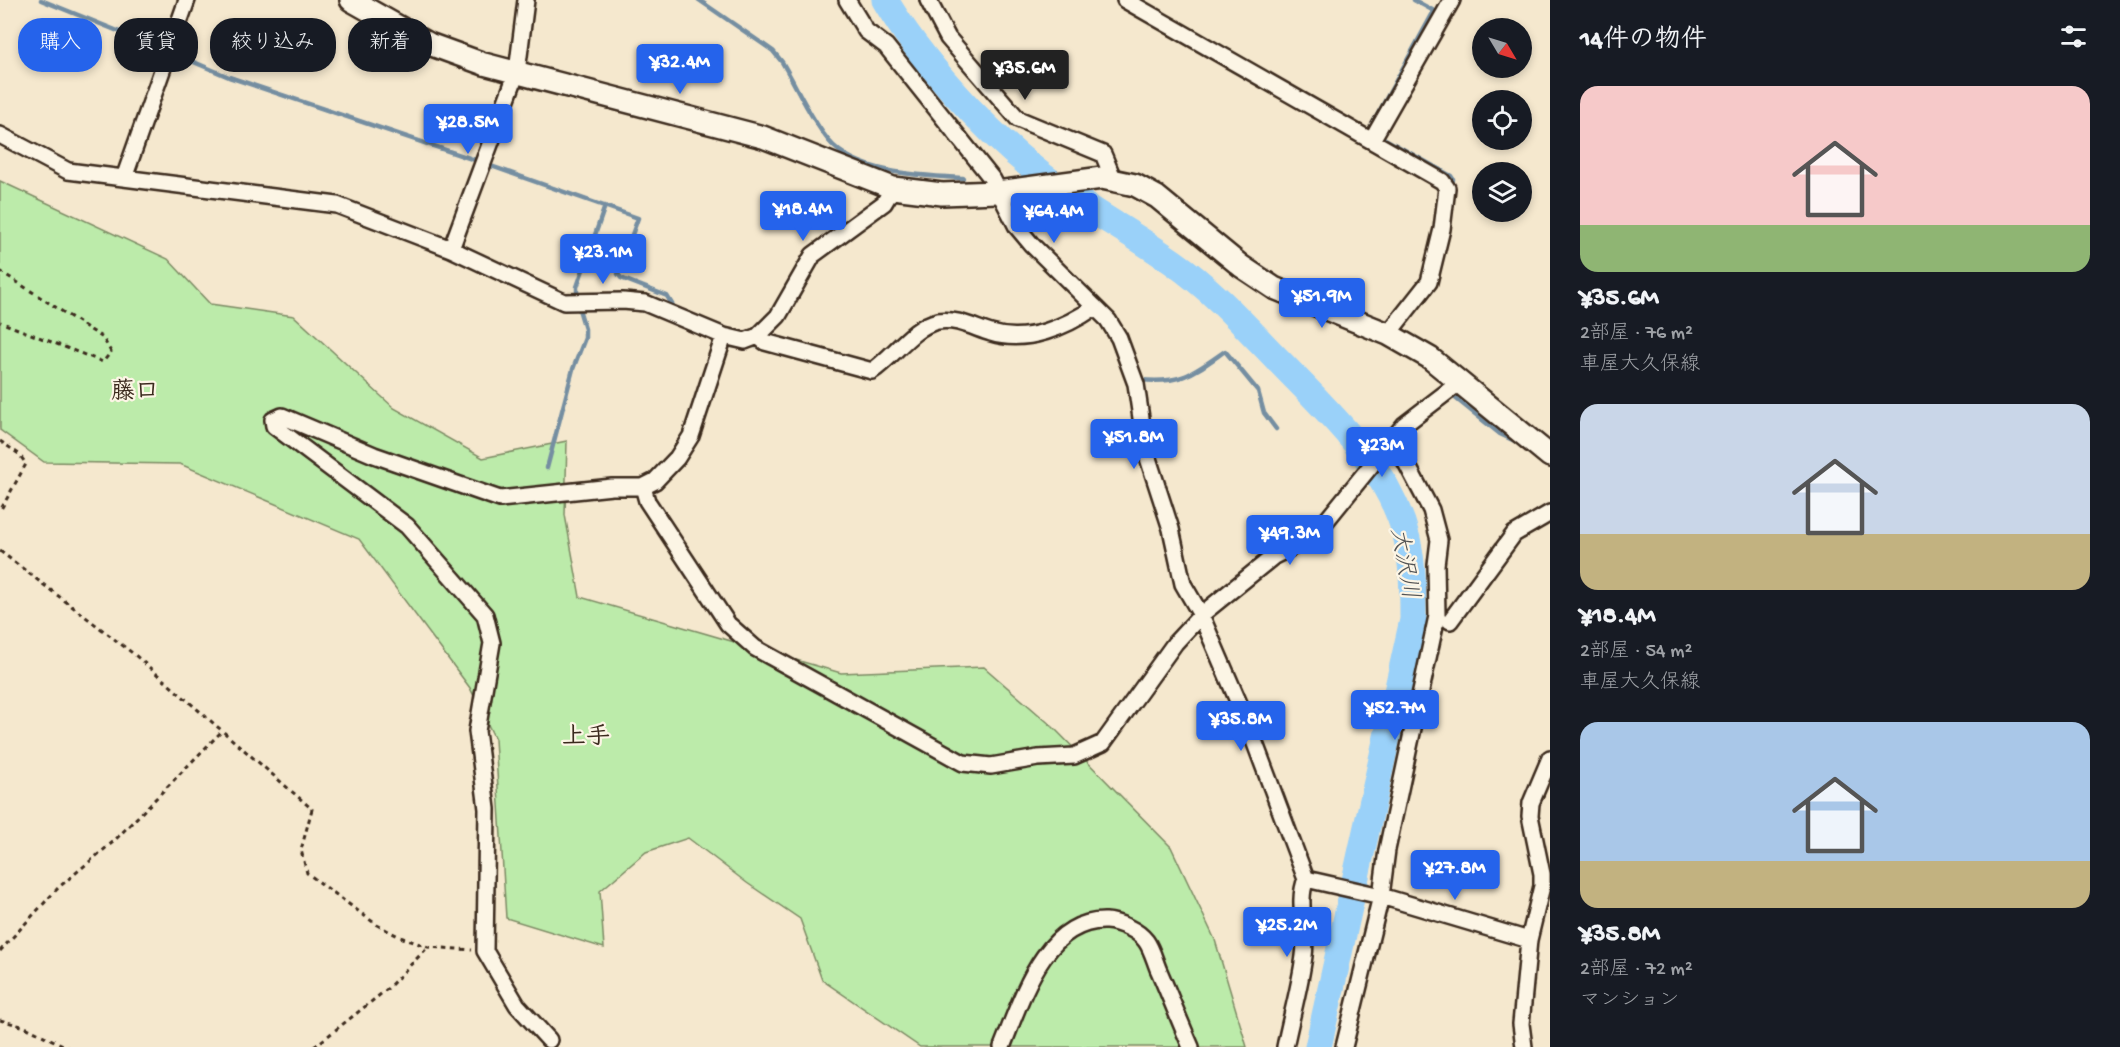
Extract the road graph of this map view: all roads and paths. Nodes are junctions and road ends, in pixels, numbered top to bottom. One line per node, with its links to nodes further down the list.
1 (187, 0): 12 (street)
2 (351, 0): 9 (main road)
3 (526, 0): 9 (street)
4 (847, 0): 15 (street)
5 (1125, 0): 8 (street)
6 (1452, 0): 11 (street)
7 (930, 1): 13 (street)
8 (1143, 4): 11 (street)
9 (517, 72): 14 (main road); 16 (street)
10 (0, 135): 12 (street)
11 (1374, 136): 20 (street)
12 (124, 178): 16 (street)
13 (1108, 178): 15 (main road); 20 (main road)
14 (893, 188): 15 (main road); 22 (street)
15 (1004, 190): 18 (street)
16 (451, 249): 21 (street)
17 (0, 271): 19 (path)
18 (1095, 307): 22 (street); 31 (street)
19 (0, 322)
20 (1388, 334): 23 (main road)
21 (724, 336): 22 (street); 27 (street)
22 (758, 336)
23 (1460, 382): 25 (street); 26 (main road)
24 (0, 441): 28 (path)
25 (1390, 442): 31 (street); 36 (street)
26 (1550, 456)
27 (644, 487): 31 (street); 40 (street)
28 (0, 511)
29 (1550, 513): 32 (street)
30 (0, 551): 33 (path)
31 (1201, 615): 35 (street)
32 (1450, 621)
33 (222, 730): 38 (path); 39 (path)
34 (1550, 758): 37 (street)
35 (1306, 879): 36 (street); 47 (street)
36 (1377, 895): 37 (street); 48 (street)
37 (1529, 940): 49 (street)
38 (428, 947): 40 (path); 44 (path)
39 (0, 951)
40 (485, 951): 42 (street)
41 (0, 1020): 43 (path)
42 (549, 1040)
43 (67, 1047)
44 (314, 1047)
45 (1002, 1047): 46 (street)
46 (1191, 1047)
47 (1285, 1047)
48 (1344, 1047)
49 (1524, 1047)

